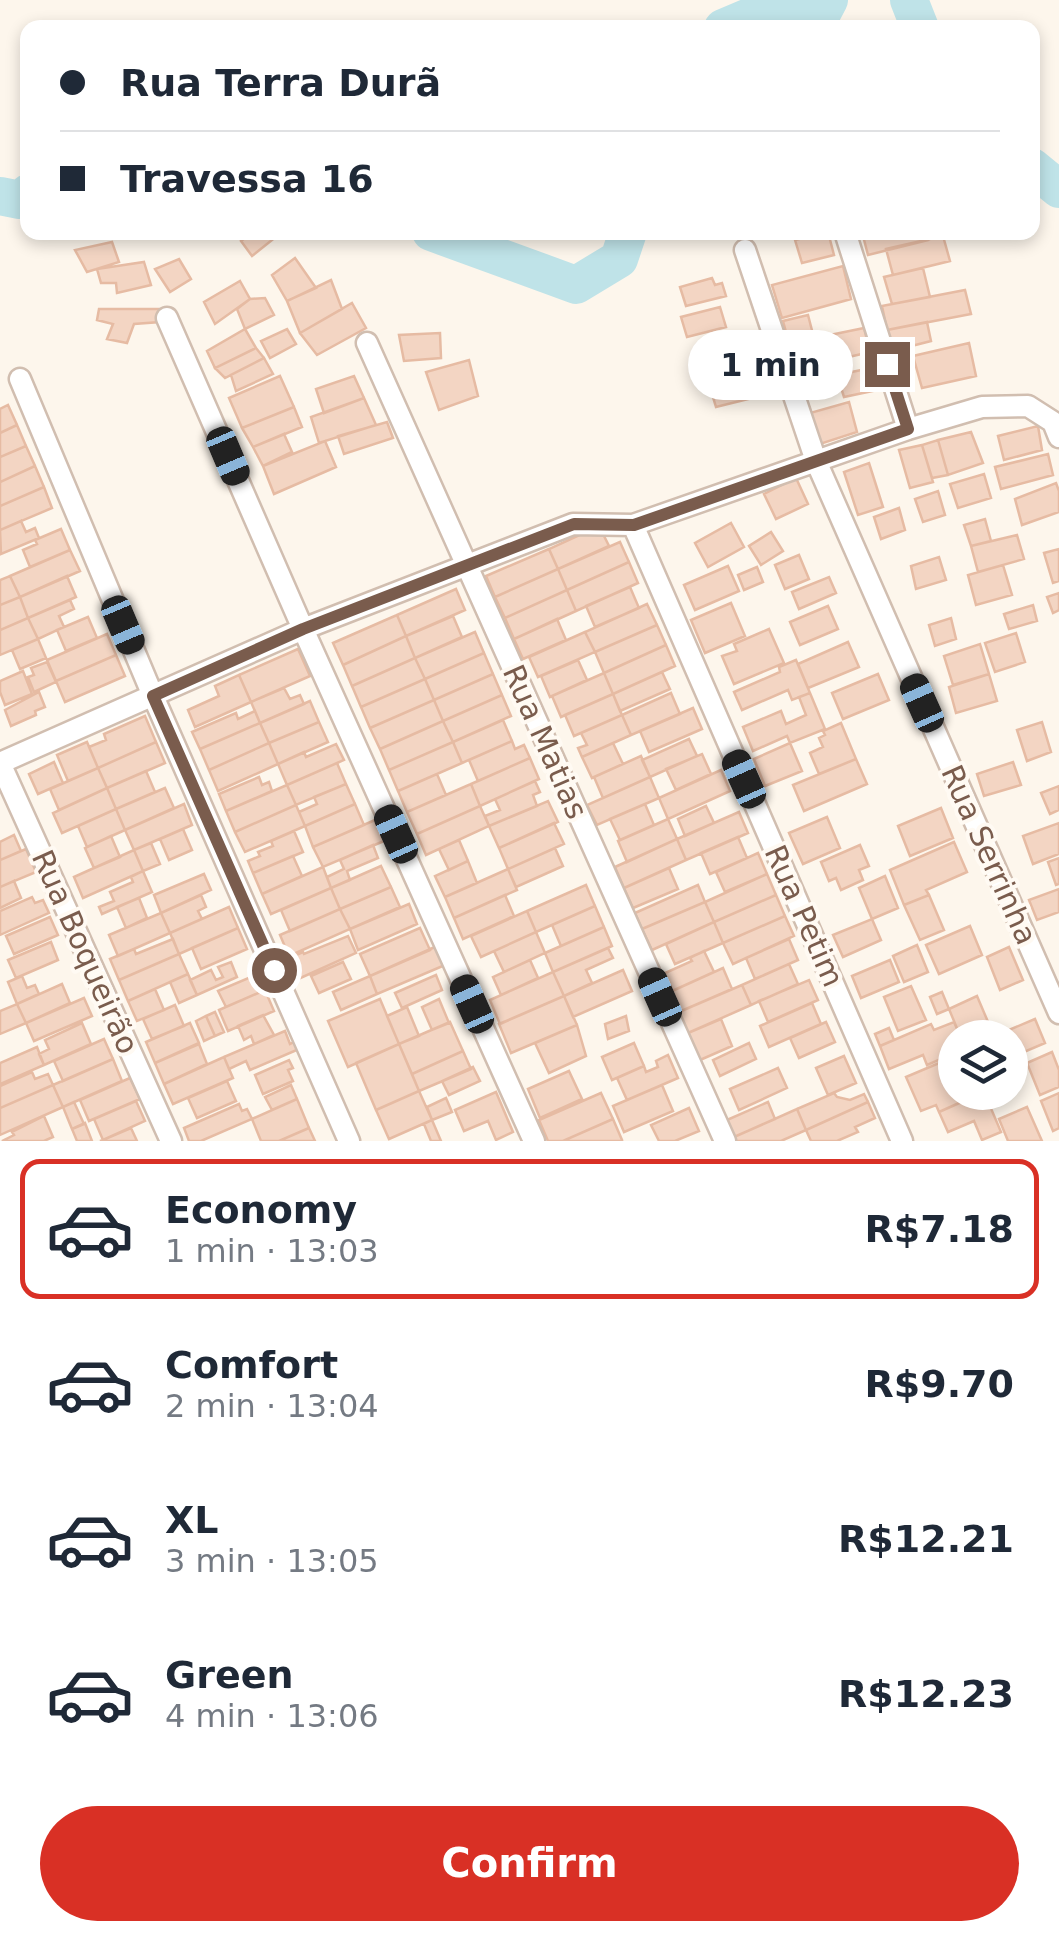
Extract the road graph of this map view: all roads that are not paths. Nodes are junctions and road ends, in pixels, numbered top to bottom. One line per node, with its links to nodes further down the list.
1 (849, 240): 6 (street)
2 (745, 250): 8 (street, Rua Serrinha)
3 (167, 318): 11 (street)
4 (367, 342): 10 (street, Rua Matias)
5 (20, 379): 12 (street)
6 (908, 429): 7 (street); 8 (street)
7 (1056, 429)
8 (816, 461): 9 (street); 14 (street, Rua Serrinha)
9 (634, 525): 10 (street); 19 (street, Rua Petim)
10 (466, 566): 11 (street); 18 (street, Rua Matias)
11 (303, 629): 12 (street); 17 (street)
12 (153, 696): 13 (street); 16 (street)
13 (0, 763): 15 (street, Rua Boqueirão)
14 (1059, 1013)
15 (171, 1141)
16 (349, 1141)
17 (534, 1141)
18 (725, 1141)
19 (902, 1141)

